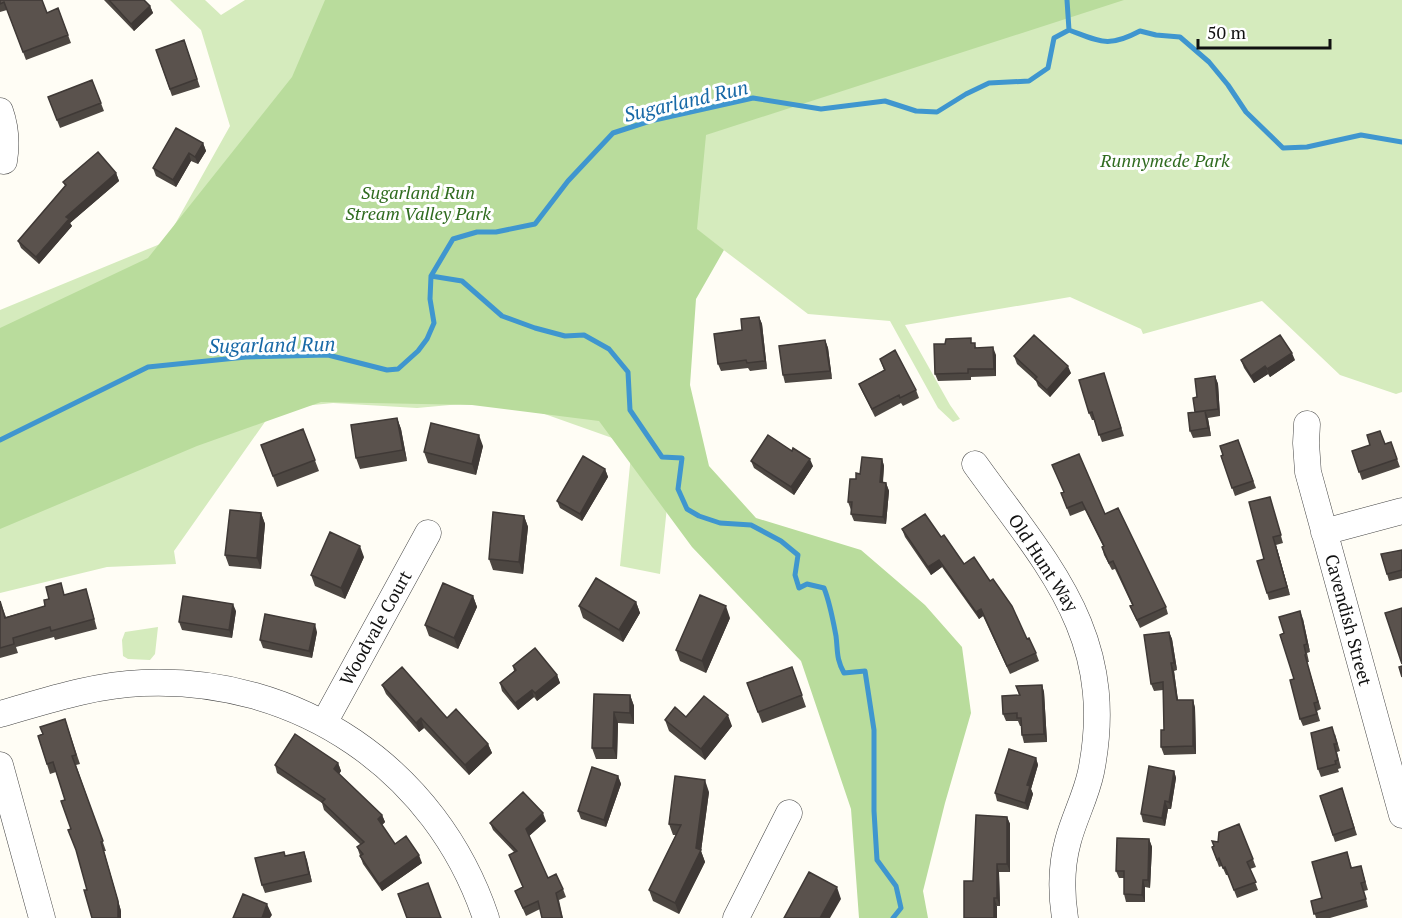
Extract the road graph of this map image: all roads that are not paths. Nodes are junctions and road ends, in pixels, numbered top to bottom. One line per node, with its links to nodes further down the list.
1 (0, 111): 2 (street)
2 (4, 162)
3 (1307, 424): 6 (street, Cavendish Street)
4 (975, 464): 16 (street, Old Hunt Way)
5 (1402, 511): 6 (street)
6 (1324, 532): 12 (street, Cavendish Street)
7 (428, 533): 9 (street, Woodvale Court)
8 (0, 714): 9 (street)
9 (324, 723): 14 (street)
10 (0, 765): 13 (street)
11 (789, 813): 15 (street)
12 (1402, 815)
13 (42, 918)
14 (486, 918)
15 (736, 918)
16 (1065, 918)

